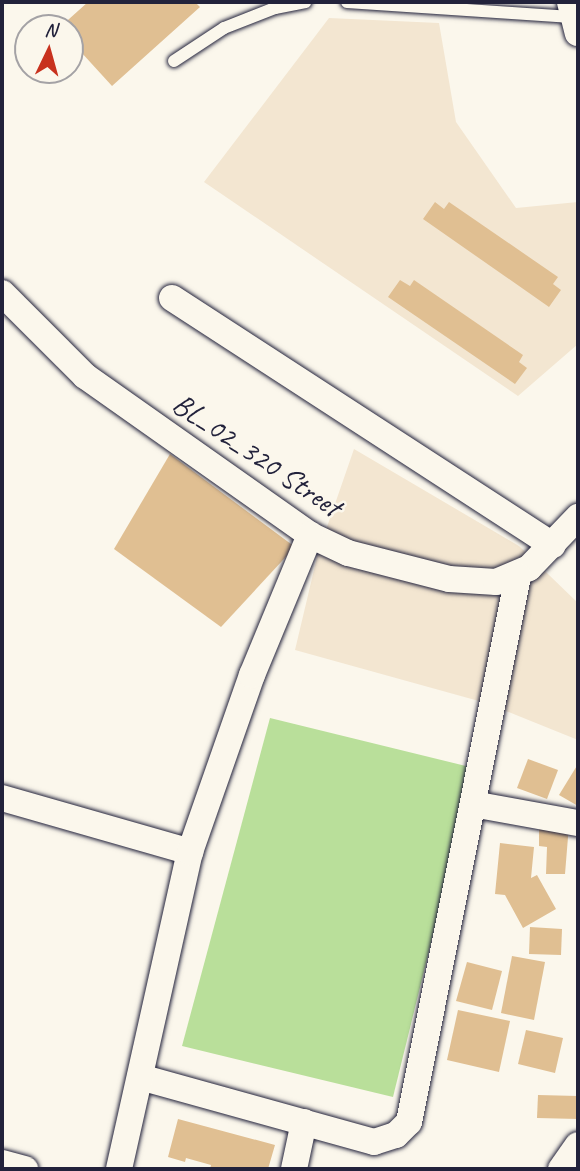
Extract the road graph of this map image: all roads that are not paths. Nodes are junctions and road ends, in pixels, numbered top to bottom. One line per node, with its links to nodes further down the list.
1 (305, 2): 4 (lane)
2 (347, 2): 3 (lane)
3 (573, 18)
4 (174, 61)
5 (2, 293): 8 (street, BL_02_320 Street)
6 (172, 298): 9 (street)
7 (578, 517): 9 (street)
8 (310, 535): 10 (street, BL_02_320 Street); 14 (street)
9 (553, 545): 10 (street)
10 (518, 576): 12 (street)
11 (2, 799): 14 (street)
12 (473, 804): 13 (street); 16 (street)
13 (578, 823)
14 (190, 852): 15 (street)
15 (140, 1077): 16 (street); 20 (street)
16 (304, 1122): 21 (street)
17 (578, 1145): 22 (street)
18 (2, 1163): 19 (street)
19 (25, 1169)
20 (118, 1169)
21 (294, 1169)
22 (561, 1169)

